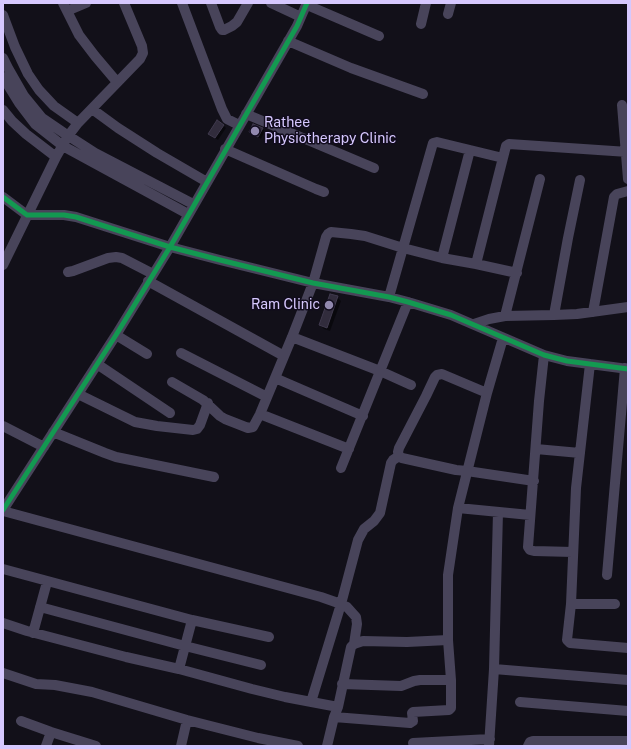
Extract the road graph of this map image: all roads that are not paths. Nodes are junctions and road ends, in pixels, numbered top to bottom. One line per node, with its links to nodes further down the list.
1 (86, 3): 10 (street)
2 (124, 3): 19 (street)
3 (182, 3): 26 (street)
4 (211, 3): 5 (street)
5 (248, 3)
6 (271, 3): 13 (street)
7 (426, 3): 14 (street)
8 (451, 3): 11 (street)
9 (307, 4): 13 (street); 15 (street)
10 (65, 7): 19 (street)
11 (448, 14)
12 (3, 15): 25 (street)
13 (300, 17): 16 (street)
14 (421, 24)
15 (379, 36)
16 (288, 41): 20 (street); 24 (street)
17 (3, 58): 27 (street)
18 (3, 78): 28 (street)
19 (117, 82): 22 (street)
20 (424, 94)
21 (622, 104): 31 (street)
22 (92, 109): 25 (street); 38 (street)
23 (3, 110): 32 (street)
24 (246, 114): 26 (street); 34 (street)
25 (78, 123): 27 (street)
26 (239, 125): 29 (street)
27 (68, 136): 28 (street); 42 (street)
28 (63, 146): 32 (street); 43 (street)
29 (225, 150): 38 (street); 40 (street)
30 (470, 150): 33 (street); 46 (street); 47 (street)
31 (627, 152): 33 (street); 36 (street)
32 (56, 156): 44 (street)
33 (503, 158): 48 (street)
34 (374, 168)
35 (540, 179): 51 (street)
36 (628, 179)
37 (580, 180): 58 (street)
38 (207, 182): 42 (street)
39 (628, 191): 57 (street)
40 (324, 192)
41 (3, 197): 44 (street)
42 (193, 204): 43 (street)
43 (188, 214): 45 (street)
44 (27, 215): 45 (street); 49 (street)
45 (170, 247): 52 (street); 53 (street)
46 (403, 248): 47 (street); 53 (street); 54 (street)
47 (442, 258): 48 (street)
48 (476, 264): 51 (street)
49 (3, 265)
50 (68, 272): 52 (street)
51 (517, 273): 59 (street)
52 (150, 278): 61 (street); 67 (street)
53 (313, 283): 54 (street); 62 (street)
54 (389, 297): 55 (street)
55 (408, 302): 60 (street); 71 (street)
56 (628, 307): 57 (street)
57 (593, 312): 58 (street)
58 (554, 315): 59 (street)
59 (505, 316): 60 (street)
60 (474, 324): 63 (street)
61 (116, 335): 65 (street); 68 (street)
62 (292, 337): 67 (street); 71 (street)
63 (503, 338): 66 (street); 75 (street)
64 (181, 353): 77 (street)
65 (147, 354)
66 (544, 355): 69 (street); 86 (street)
67 (284, 356): 72 (street)
68 (97, 364): 76 (street); 79 (street)
69 (590, 364): 70 (street); 87 (street)
70 (627, 368): 99 (street)
71 (380, 371): 74 (street); 81 (street)
72 (275, 378): 77 (street); 81 (street)
73 (172, 382): 78 (street)
74 (411, 385)
75 (487, 393): 88 (street); 90 (street)
76 (78, 394): 78 (street); 83 (street)
77 (267, 397): 80 (street)
78 (208, 403): 80 (street)
79 (170, 413)
80 (260, 414): 85 (street)
81 (363, 416): 85 (street)
82 (3, 426): 84 (street)
83 (53, 432): 84 (street); 91 (street)
84 (44, 447): 94 (street)
85 (349, 449): 89 (street)
86 (536, 450): 87 (street); 92 (street)
87 (580, 453): 97 (street)
88 (399, 456): 90 (street); 101 (street)
89 (342, 468)
90 (467, 471): 92 (street); 93 (street)
91 (214, 477)
92 (534, 481): 96 (street)
93 (458, 508): 95 (street); 109 (street)
94 (3, 510): 101 (street)
95 (498, 512): 96 (street); 115 (street)
96 (530, 515): 97 (street)
97 (572, 552): 102 (street)
98 (3, 569): 100 (street)
99 (607, 575)
100 (47, 582): 104 (street); 105 (street)
101 (341, 604): 110 (street); 120 (street)
102 (571, 604): 103 (street); 112 (street)
103 (615, 604)
104 (40, 607): 107 (street); 111 (street)
105 (192, 620): 108 (street); 111 (street)
106 (3, 623): 107 (street)
107 (33, 632): 114 (street)
108 (269, 637)
109 (448, 640): 110 (street); 117 (street)
110 (354, 644): 119 (street)
111 (185, 646): 113 (street); 114 (street)
112 (628, 648)
113 (261, 665)
114 (178, 669): 120 (street)
115 (494, 669): 118 (street); 130 (street)
116 (3, 673): 125 (street)
117 (451, 680): 119 (street); 124 (street)
118 (628, 680)
119 (342, 684): 122 (street)
120 (311, 702): 122 (street)
121 (520, 702): 123 (street)
122 (338, 707): 124 (street)
123 (628, 711)
124 (334, 717): 137 (street)
125 (187, 720): 135 (street); 136 (street)
126 (21, 721): 127 (street)
127 (50, 732): 133 (street); 134 (street)
128 (628, 741): 132 (street)
129 (413, 743): 130 (street)
130 (489, 743)
131 (567, 743): 132 (street); 138 (street)
132 (610, 743)
133 (46, 746)
134 (96, 746)
135 (181, 746)
136 (298, 746)
137 (327, 746)
138 (528, 746)

